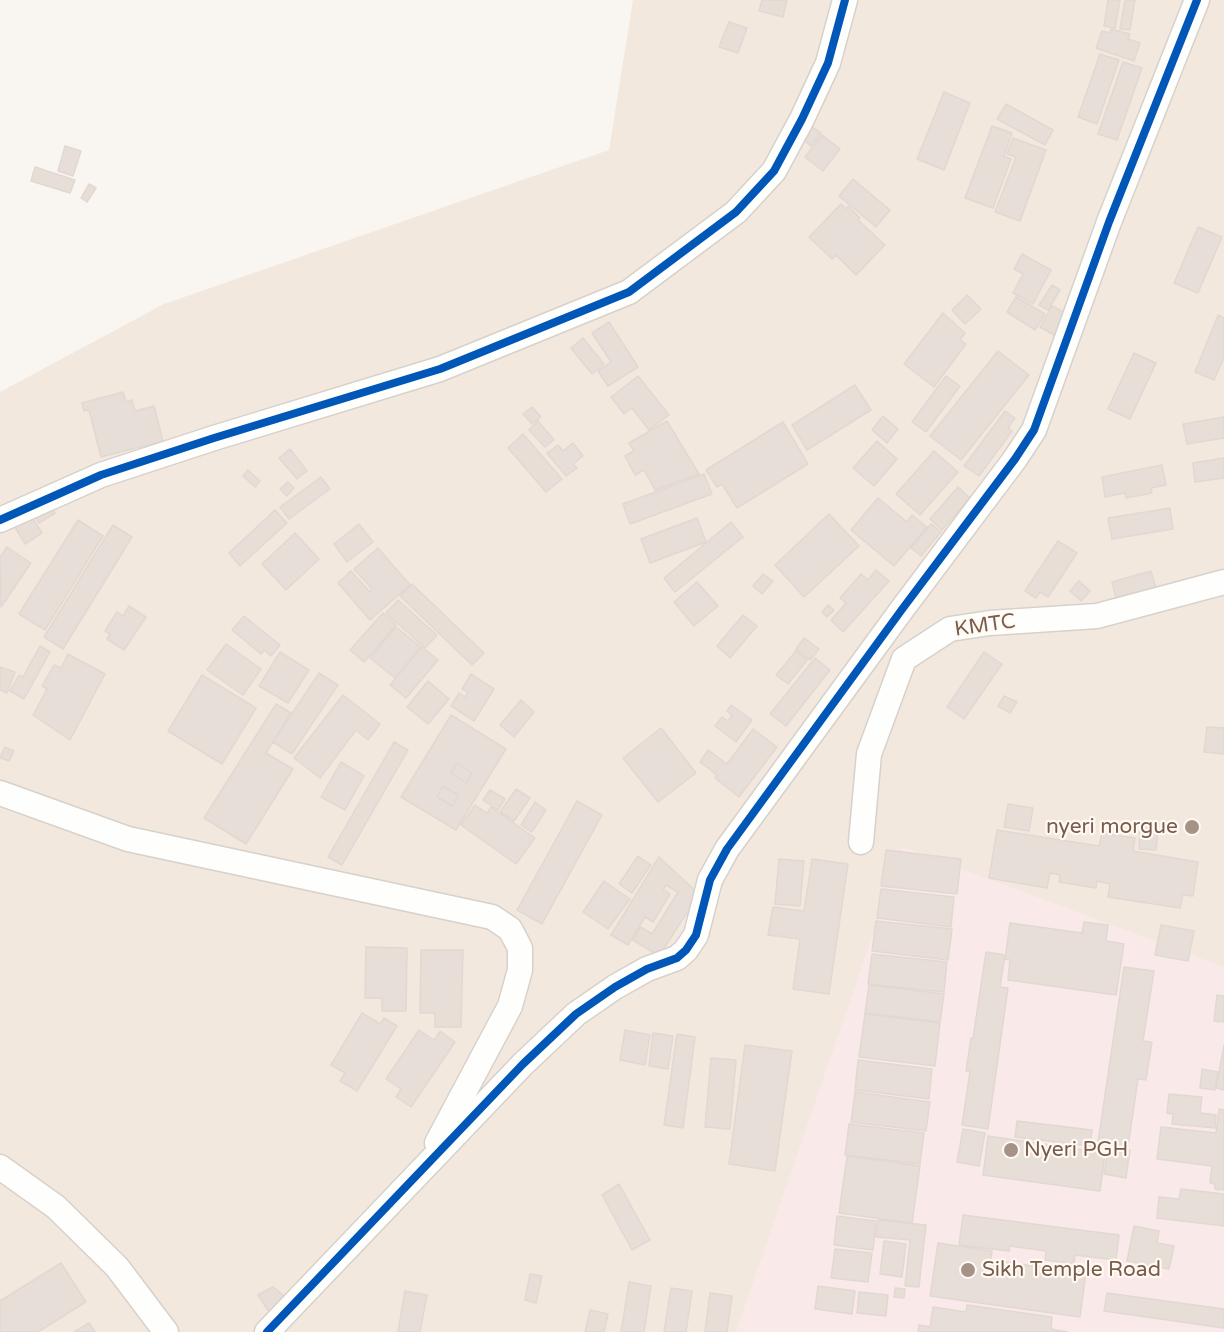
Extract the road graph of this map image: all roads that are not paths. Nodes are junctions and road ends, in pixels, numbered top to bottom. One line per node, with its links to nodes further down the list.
1 (845, 0): 3 (street)
2 (1197, 0): 8 (street)
3 (0, 520)
4 (1224, 582): 6 (street, KMTC)
5 (0, 793): 8 (street)
6 (861, 842)
7 (0, 1167): 9 (street)
8 (423, 1168): 10 (street)
9 (165, 1332)
10 (267, 1332)

